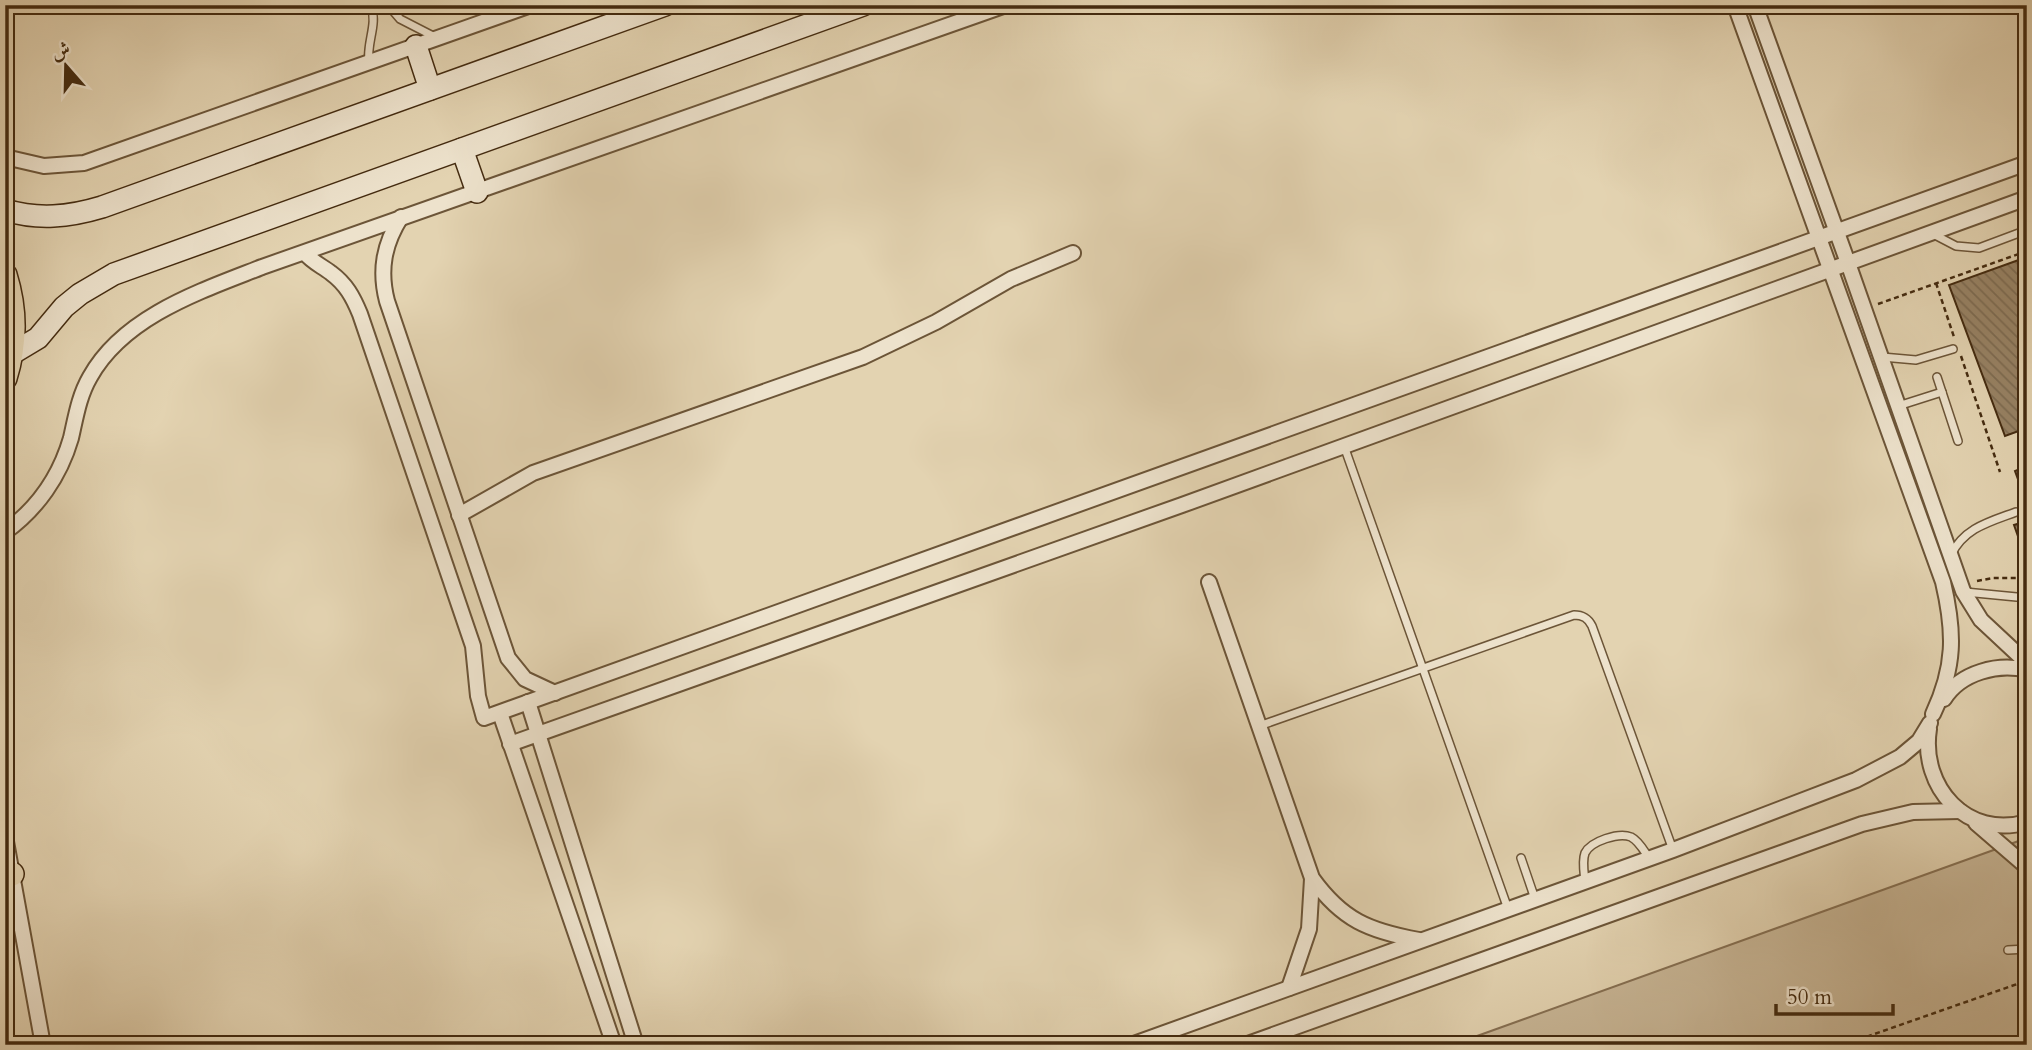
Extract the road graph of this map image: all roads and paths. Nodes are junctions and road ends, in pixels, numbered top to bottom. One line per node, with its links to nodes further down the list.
1 (371, 5): 11 (lane)
2 (388, 5): 9 (lane)
3 (531, 5): 9 (street)
4 (665, 5): 12 (main road)
5 (863, 5): 13 (main road)
6 (1006, 5): 16 (street)
7 (1735, 5): 23 (street)
8 (1755, 5): 21 (street)
9 (438, 38): 10 (street)
10 (416, 46): 11 (street); 12 (main road)
11 (369, 63): 14 (street)
12 (430, 89): 18 (main road)
13 (462, 149): 16 (main road); 33 (main road)
14 (5, 156)
15 (2027, 163): 21 (street)
16 (477, 192): 19 (street)
17 (2027, 198): 22 (street)
18 (5, 210)
19 (401, 217): 25 (street); 43 (street)
20 (2027, 230): 22 (lane)
21 (1837, 231): 23 (street); 27 (street)
22 (1929, 233): 27 (street)
23 (1819, 237): 28 (street); 53 (street)
24 (2027, 251): 30 (path)
25 (305, 253): 44 (street); 55 (street)
26 (1073, 253): 43 (street)
27 (1848, 262): 28 (street); 31 (street)
28 (1830, 269): 40 (street); 56 (street)
29 (5, 275): 33 (main road)
30 (1936, 283): 31 (path); 41 (path)
31 (1864, 309): 34 (street)
32 (1953, 349): 34 (lane)
33 (13, 353): 36 (main road)
34 (1881, 357): 38 (street)
35 (1937, 377): 37 (lane)
36 (5, 378)
37 (1942, 392): 38 (lane); 39 (lane)
38 (1898, 406): 45 (street)
39 (1958, 441)
40 (1344, 446): 51 (lane); 58 (street)
41 (2000, 472)
42 (2016, 512): 45 (lane)
43 (459, 515): 53 (street)
44 (5, 533)
45 (1950, 556): 48 (street)
46 (2027, 578): 48 (path)
47 (1209, 582): 57 (street)
48 (1961, 587): 49 (lane); 50 (street)
49 (2027, 598)
50 (2027, 663)
51 (1423, 668): 57 (lane); 63 (lane); 71 (lane)
52 (2027, 670): 56 (street)
53 (555, 693): 54 (street)
54 (528, 702): 55 (street); 58 (street)
55 (500, 713): 59 (street)
56 (1932, 719): 60 (street); 63 (street)
57 (1259, 726): 68 (street)
58 (539, 733): 59 (street); 79 (street)
59 (510, 744): 78 (street)
60 (1962, 813): 61 (street); 66 (street); 81 (street)
61 (2027, 822)
62 (5, 836): 67 (street)
63 (1673, 850): 65 (street)
64 (1521, 858): 70 (lane)
65 (1649, 858): 69 (street); 69 (lane)
66 (2027, 867)
67 (9, 875): 77 (street)
68 (1312, 878): 72 (street); 76 (street)
69 (1585, 881): 70 (street)
70 (1535, 899): 71 (street)
71 (1508, 909): 72 (street)
72 (1420, 941): 76 (street)
73 (2027, 949): 74 (lane)
74 (2008, 950)
75 (2023, 982): 82 (path)
76 (1289, 988): 80 (street)
77 (43, 1045)
78 (614, 1045)
79 (635, 1045)
80 (1131, 1045)
81 (1245, 1045)
82 (1843, 1045)

